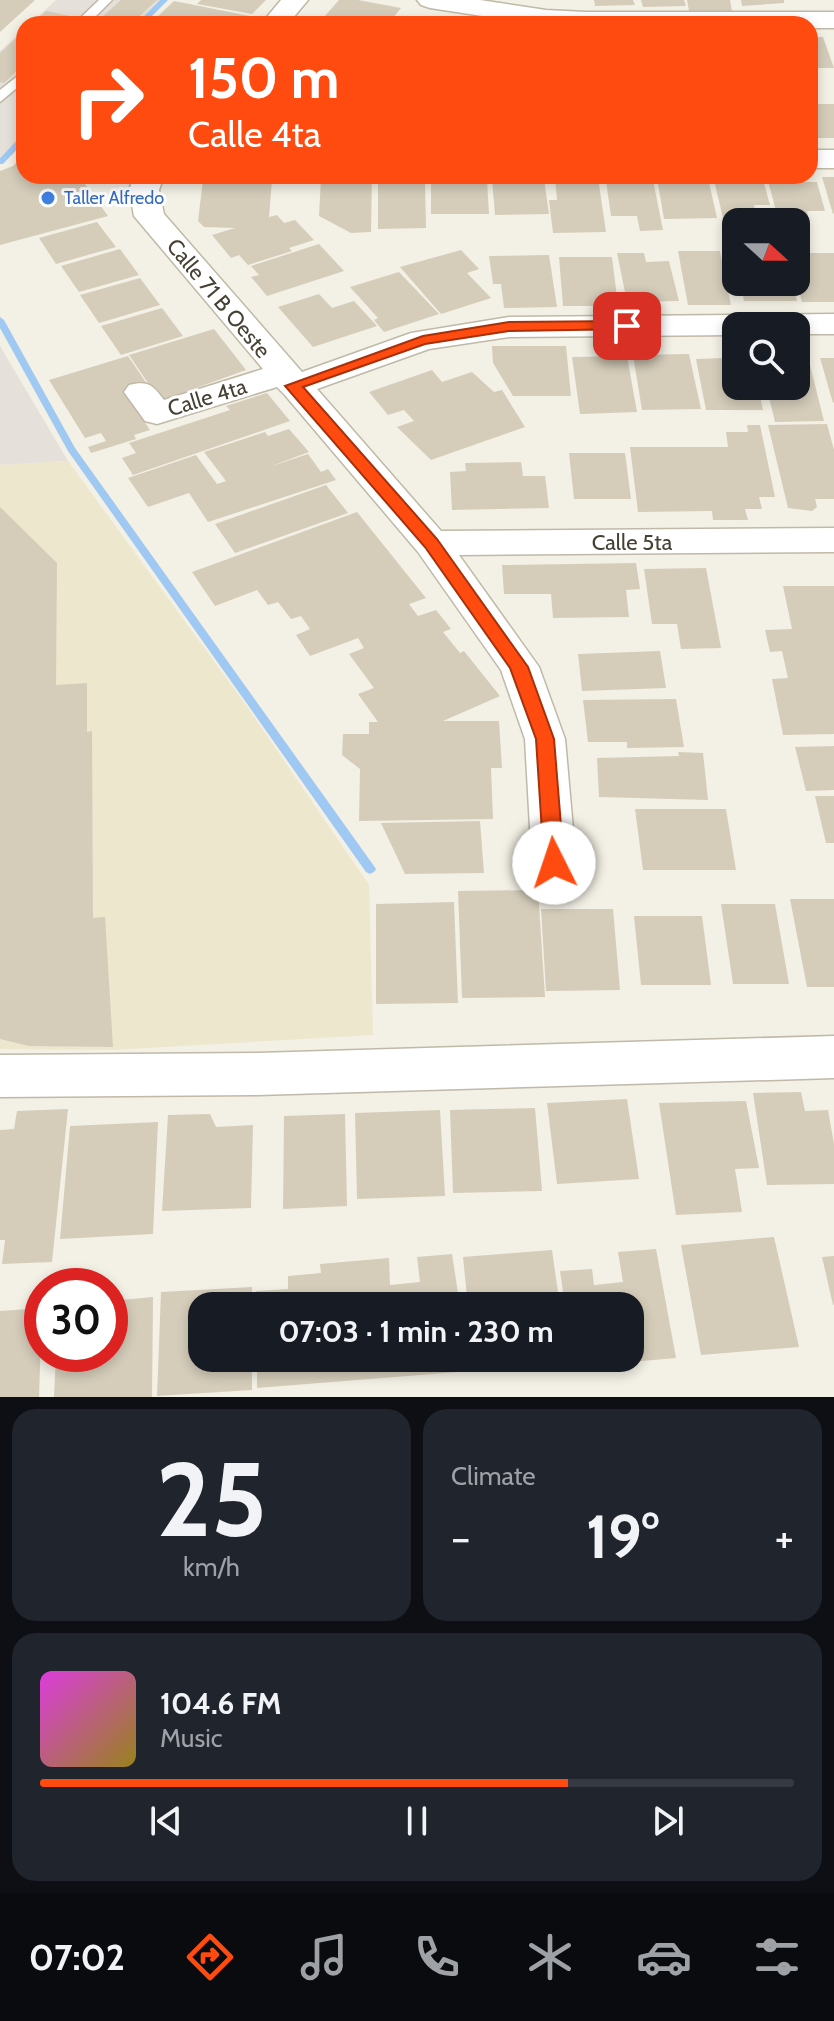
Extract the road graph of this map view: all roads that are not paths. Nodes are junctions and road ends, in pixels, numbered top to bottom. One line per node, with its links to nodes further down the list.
1 (106, 0): 4 (lane)
2 (295, 0): 5 (street)
3 (430, 0): 6 (street)
4 (89, 16)
5 (281, 16)
6 (544, 16)
7 (16, 83): 8 (lane)
8 (0, 98)
9 (146, 184): 11 (street, Calle 71 B Oeste)
10 (834, 324): 11 (street, Calle 4ta)
11 (288, 380): 12 (street, Calle 4ta); 14 (street, Calle 71 B Oeste)
12 (141, 392)
13 (834, 540): 14 (street, Calle 5ta)
14 (431, 543): 15 (street, Calle 71 B Oeste)
15 (554, 863)
16 (834, 1057): 17 (street)
17 (0, 1076)

